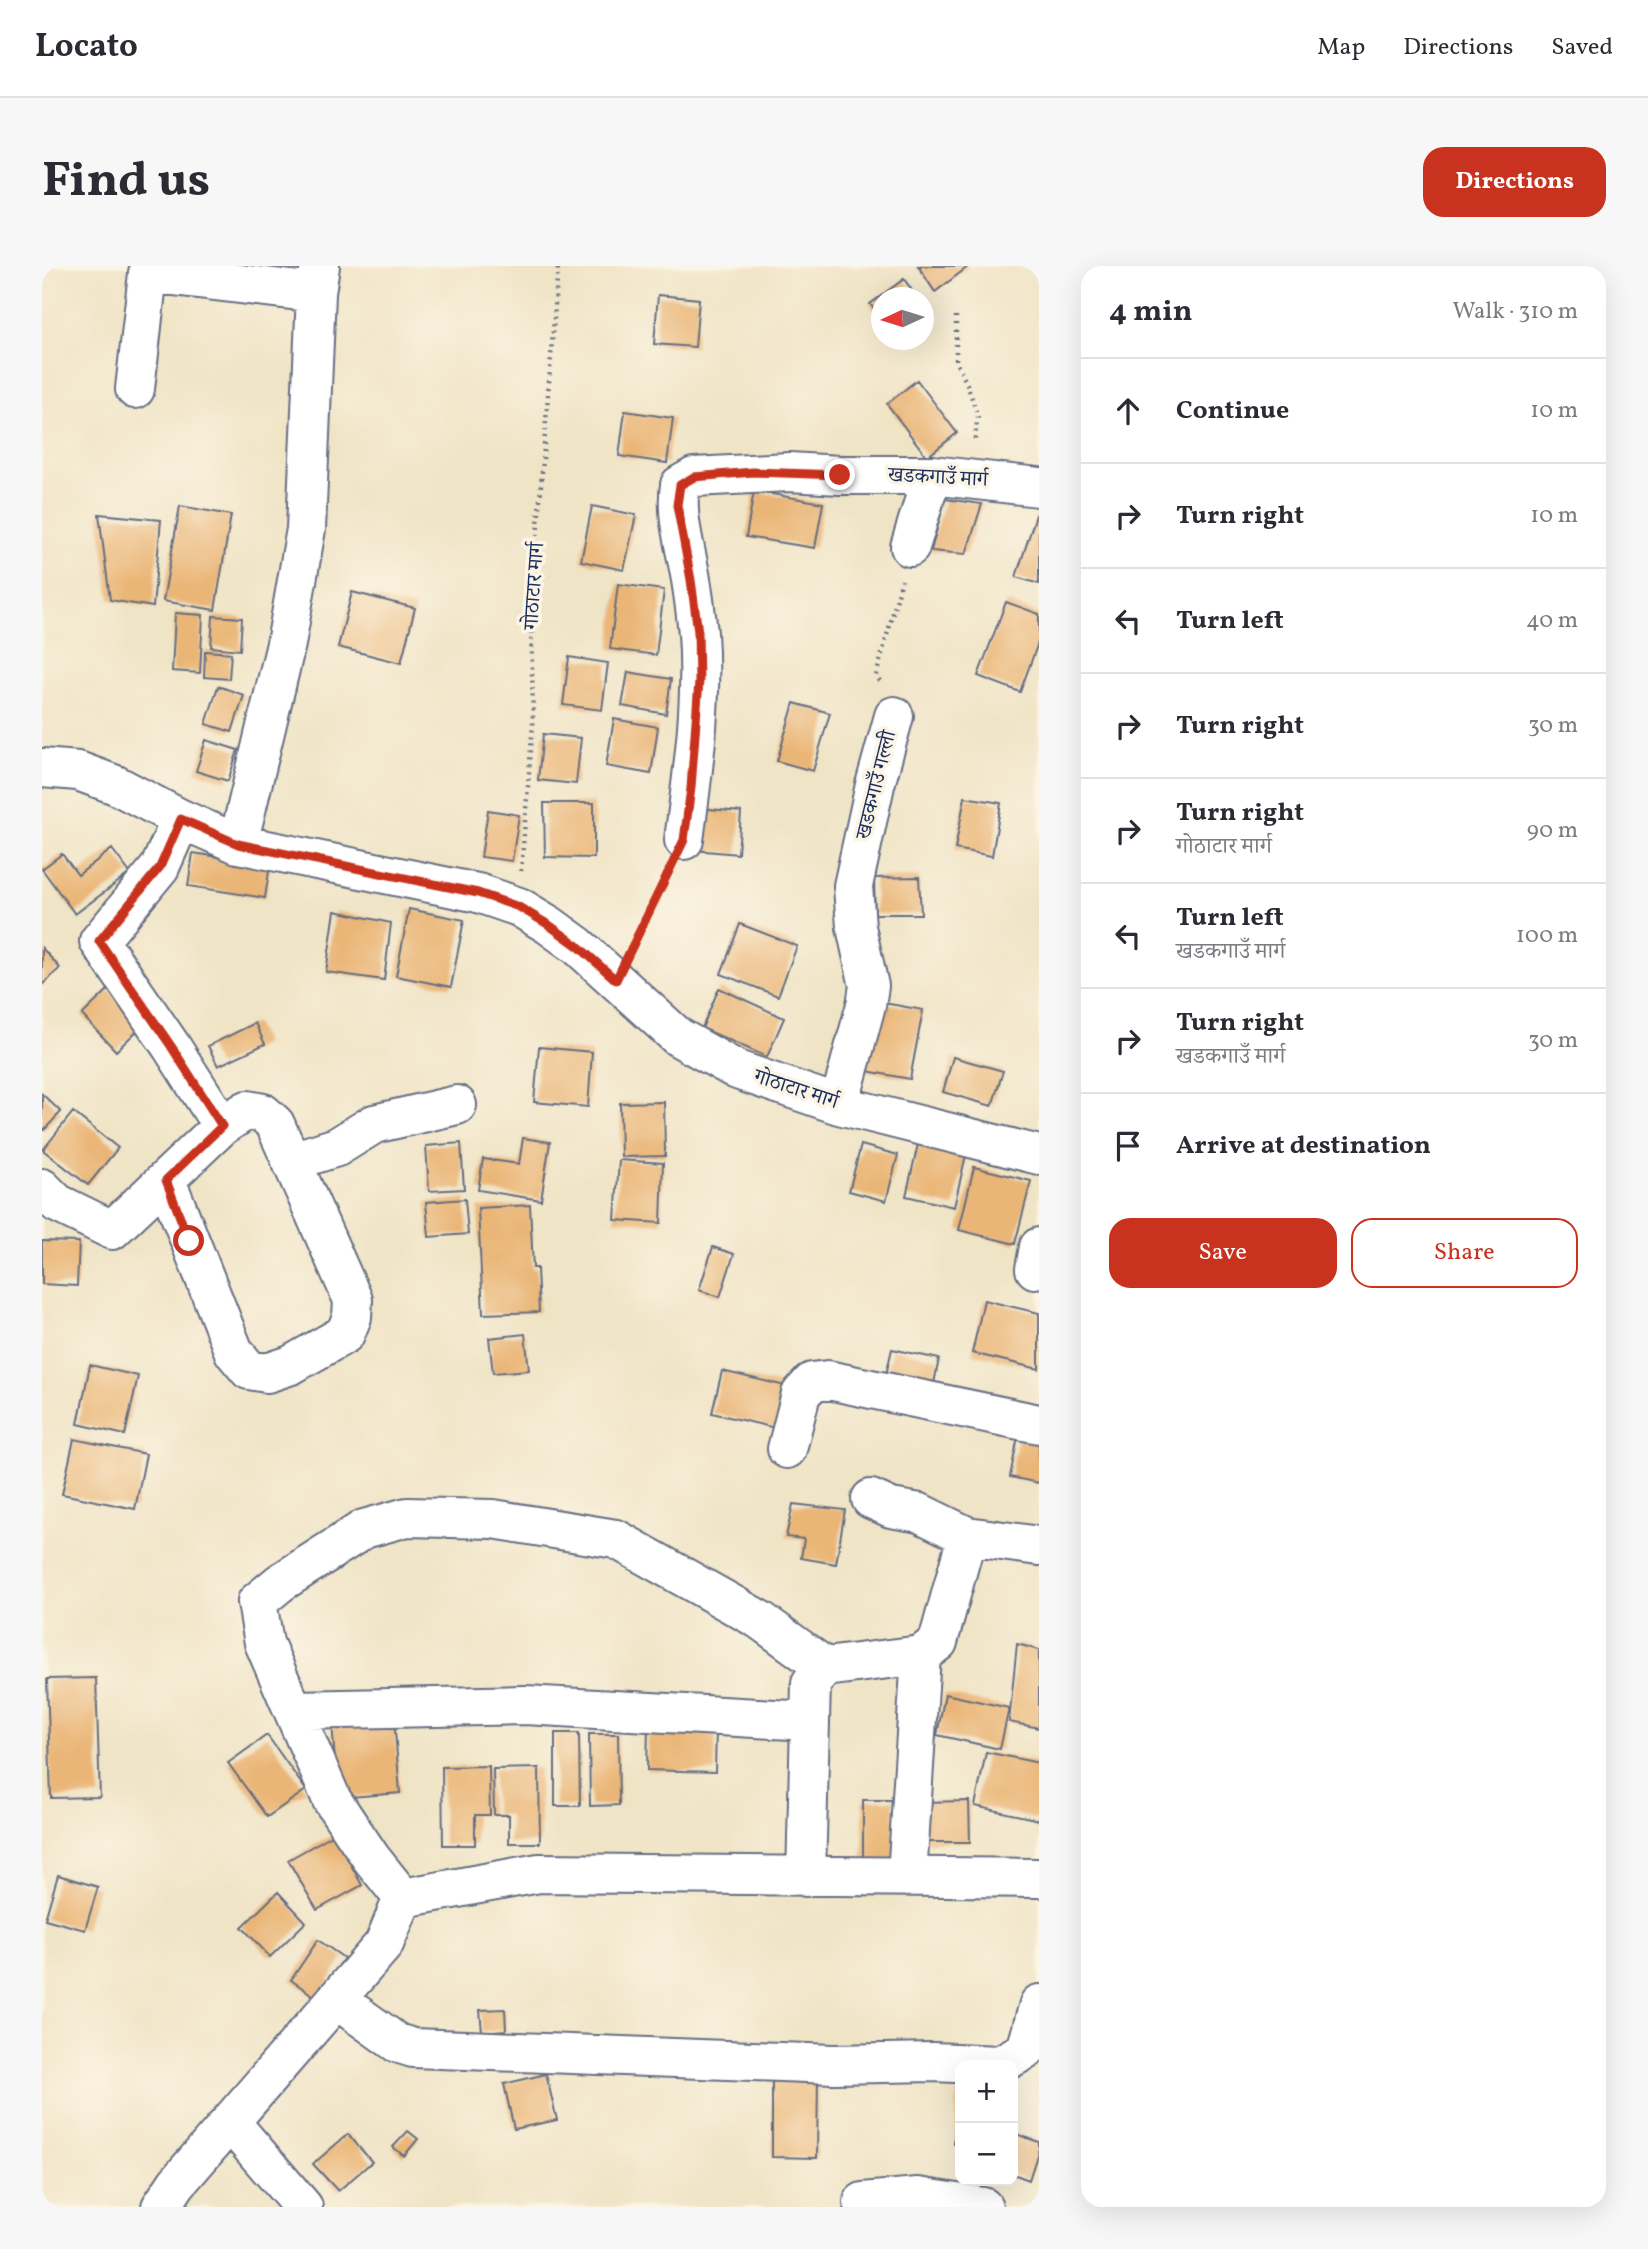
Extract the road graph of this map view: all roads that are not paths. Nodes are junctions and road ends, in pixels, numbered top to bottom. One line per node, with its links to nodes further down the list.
1 (318, 279): 2 (street); 10 (street)
2 (135, 388)
3 (951, 477): 4 (street, खडकगाउँ मार्ग); 5 (street); 9 (street, खडकगाउँ मार्ग)
4 (1039, 487)
5 (910, 547)
6 (894, 716): 12 (street, खडकगाउँ गल्ली)
7 (42, 768): 8 (street, गोठाटार मार्ग)
8 (181, 819): 10 (street, गोठाटार मार्ग); 13 (street)
9 (684, 840)
10 (238, 844): 12 (street, गोठाटार मार्ग)
11 (457, 1105): 15 (street)
12 (839, 1105): 14 (street, गोठाटार मार्ग)
13 (222, 1126): 15 (street); 16 (street)
14 (1039, 1155)
15 (292, 1161): 16 (street)
16 (166, 1180): 17 (street)
17 (42, 1188)
18 (1039, 1424): 19 (street)
19 (787, 1449)
20 (871, 1499): 21 (street)
21 (967, 1536): 22 (street); 23 (street)
22 (1039, 1546)
23 (920, 1655): 24 (street); 28 (street)
24 (824, 1667): 25 (street); 26 (street)
25 (295, 1710): 26 (street); 30 (street)
26 (810, 1721): 27 (street)
27 (806, 1877): 28 (street); 30 (street)
28 (907, 1877): 29 (street)
29 (1039, 1878)
30 (403, 1898): 31 (street)
31 (337, 2000): 32 (street); 33 (street)
32 (1039, 2004)
33 (231, 2123): 35 (street); 36 (street)
34 (863, 2202): 37 (street)
35 (161, 2207)
36 (303, 2207)
37 (983, 2207)

